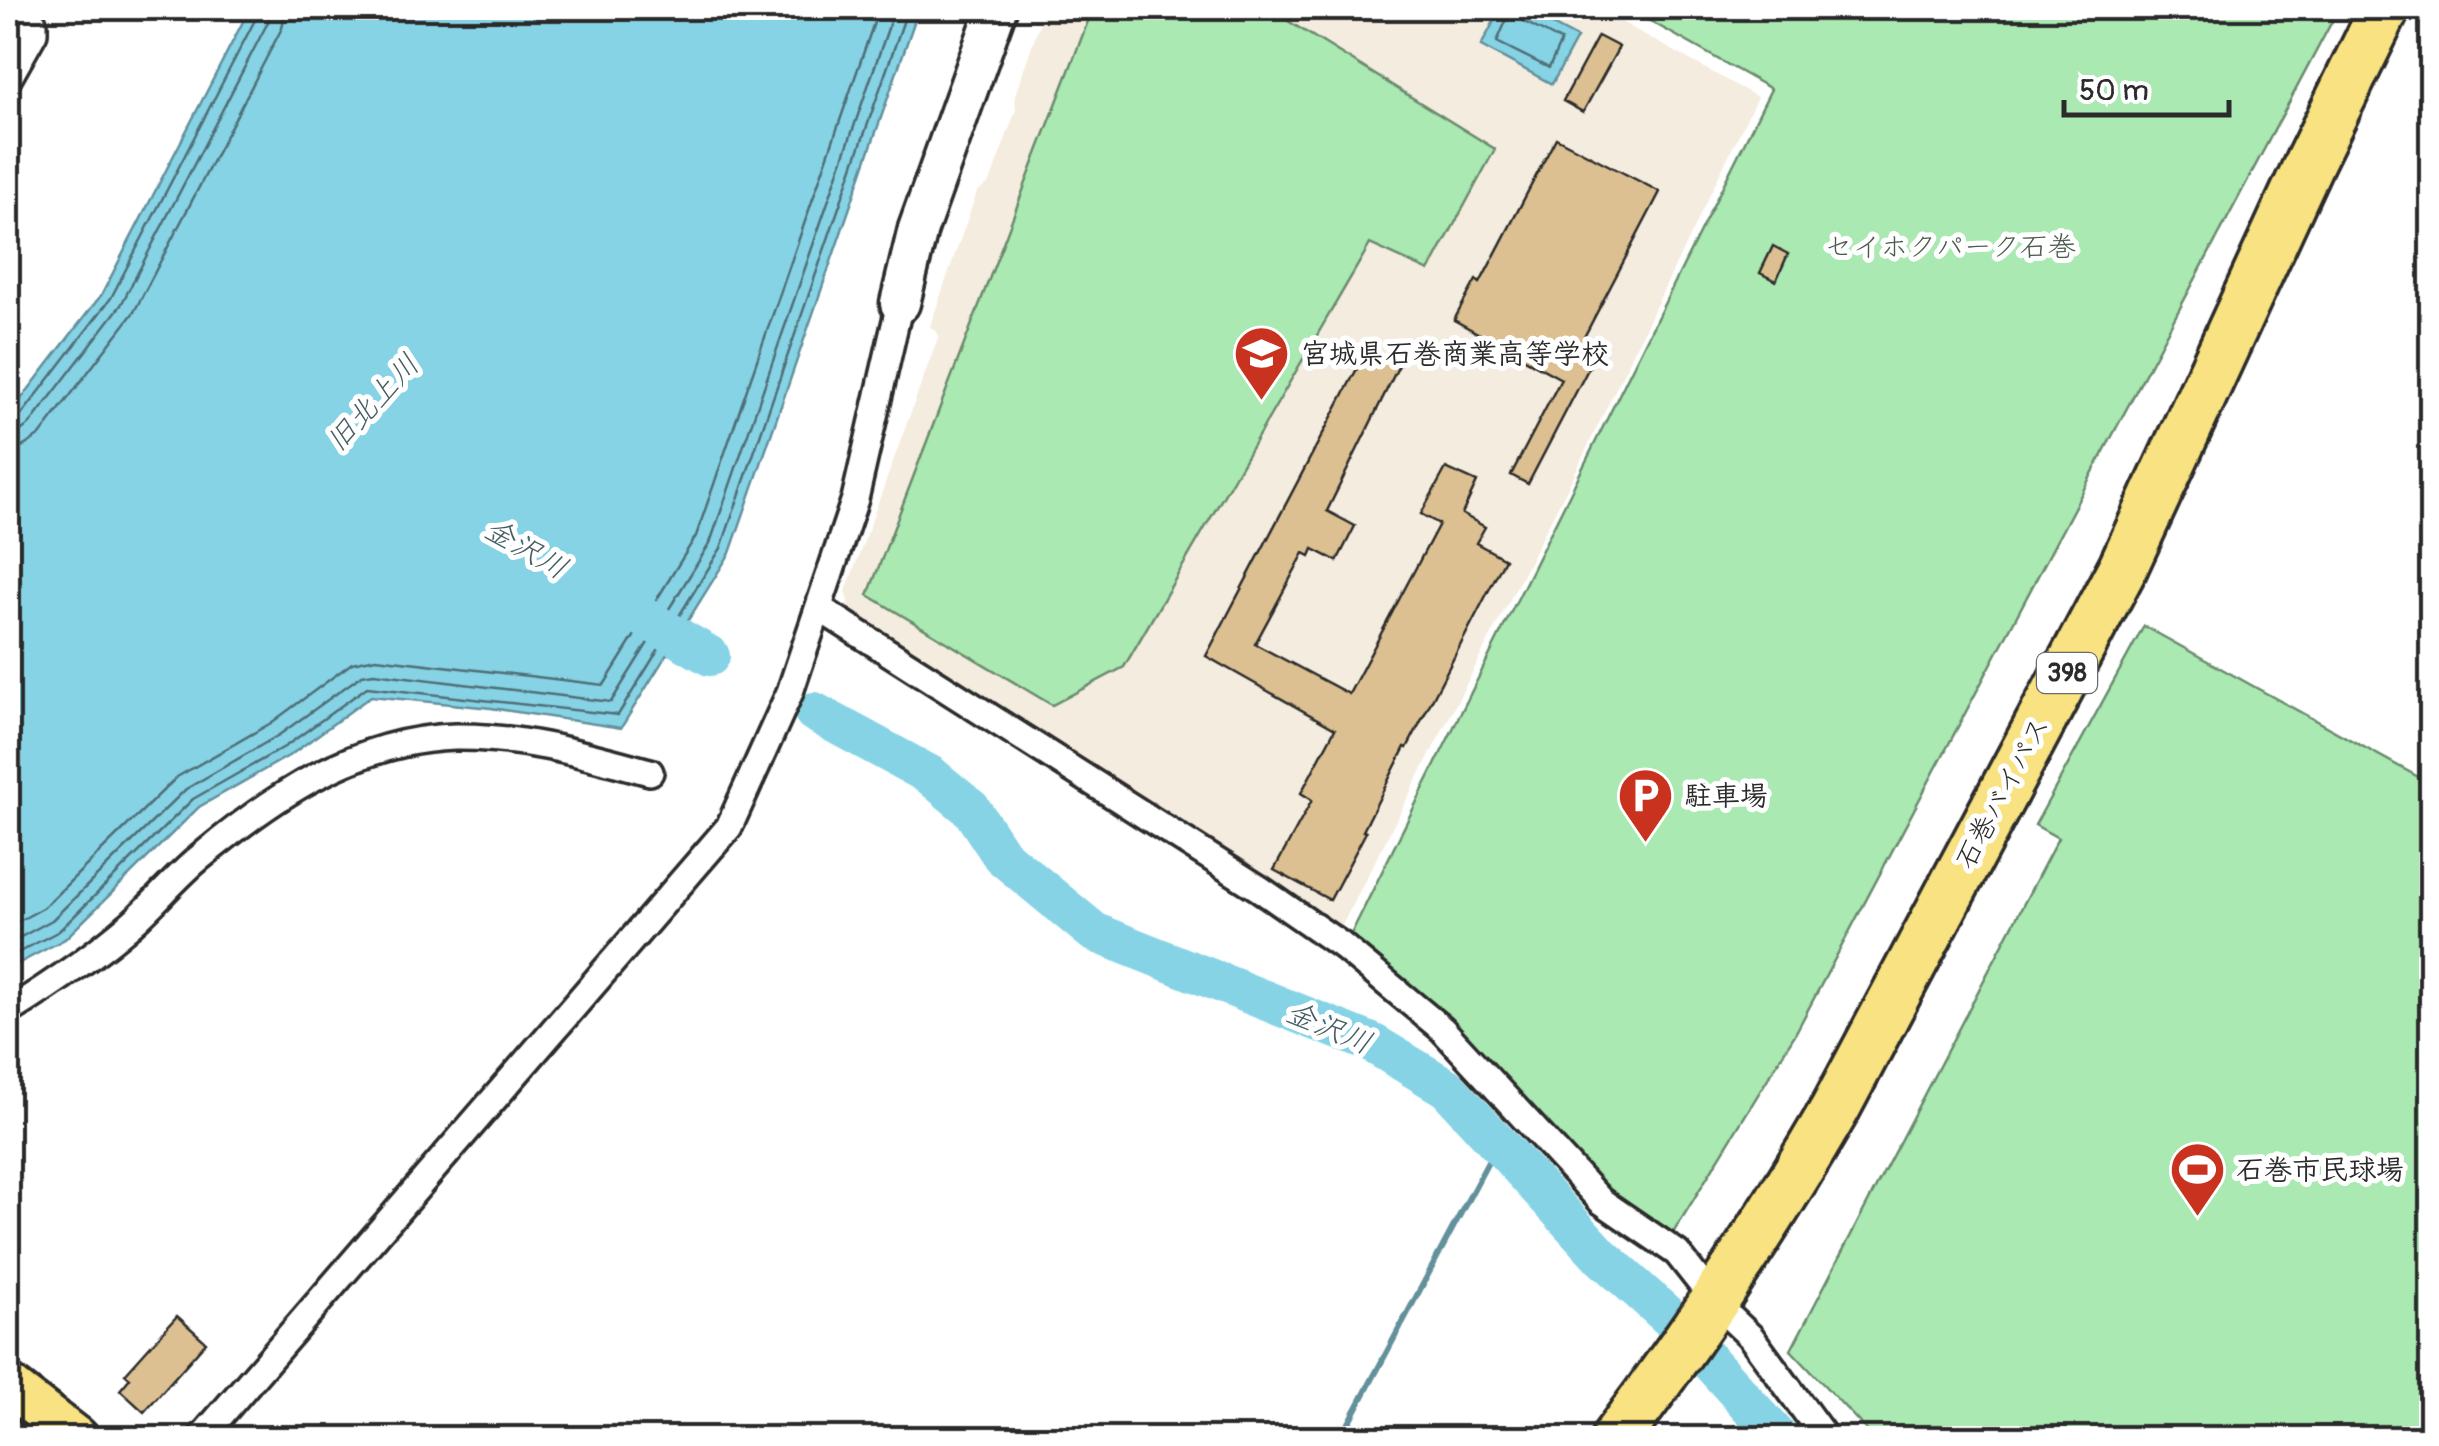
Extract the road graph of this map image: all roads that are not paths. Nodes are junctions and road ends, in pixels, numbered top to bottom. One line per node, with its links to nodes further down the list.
1 (10, 8): 4 (street)
2 (997, 8): 5 (street)
3 (2386, 8): 9 (highway, 石巻バイパス / 398)
4 (8, 79)
5 (900, 303): 6 (street)
6 (819, 608): 9 (street); 12 (street)
7 (650, 772): 8 (street)
8 (8, 1012)
9 (1716, 1311): 13 (highway, 石巻バイパス / 398); 14 (street)
10 (8, 1385): 11 (main road)
11 (77, 1438)
12 (201, 1438)
13 (1616, 1438)
14 (1825, 1438)

